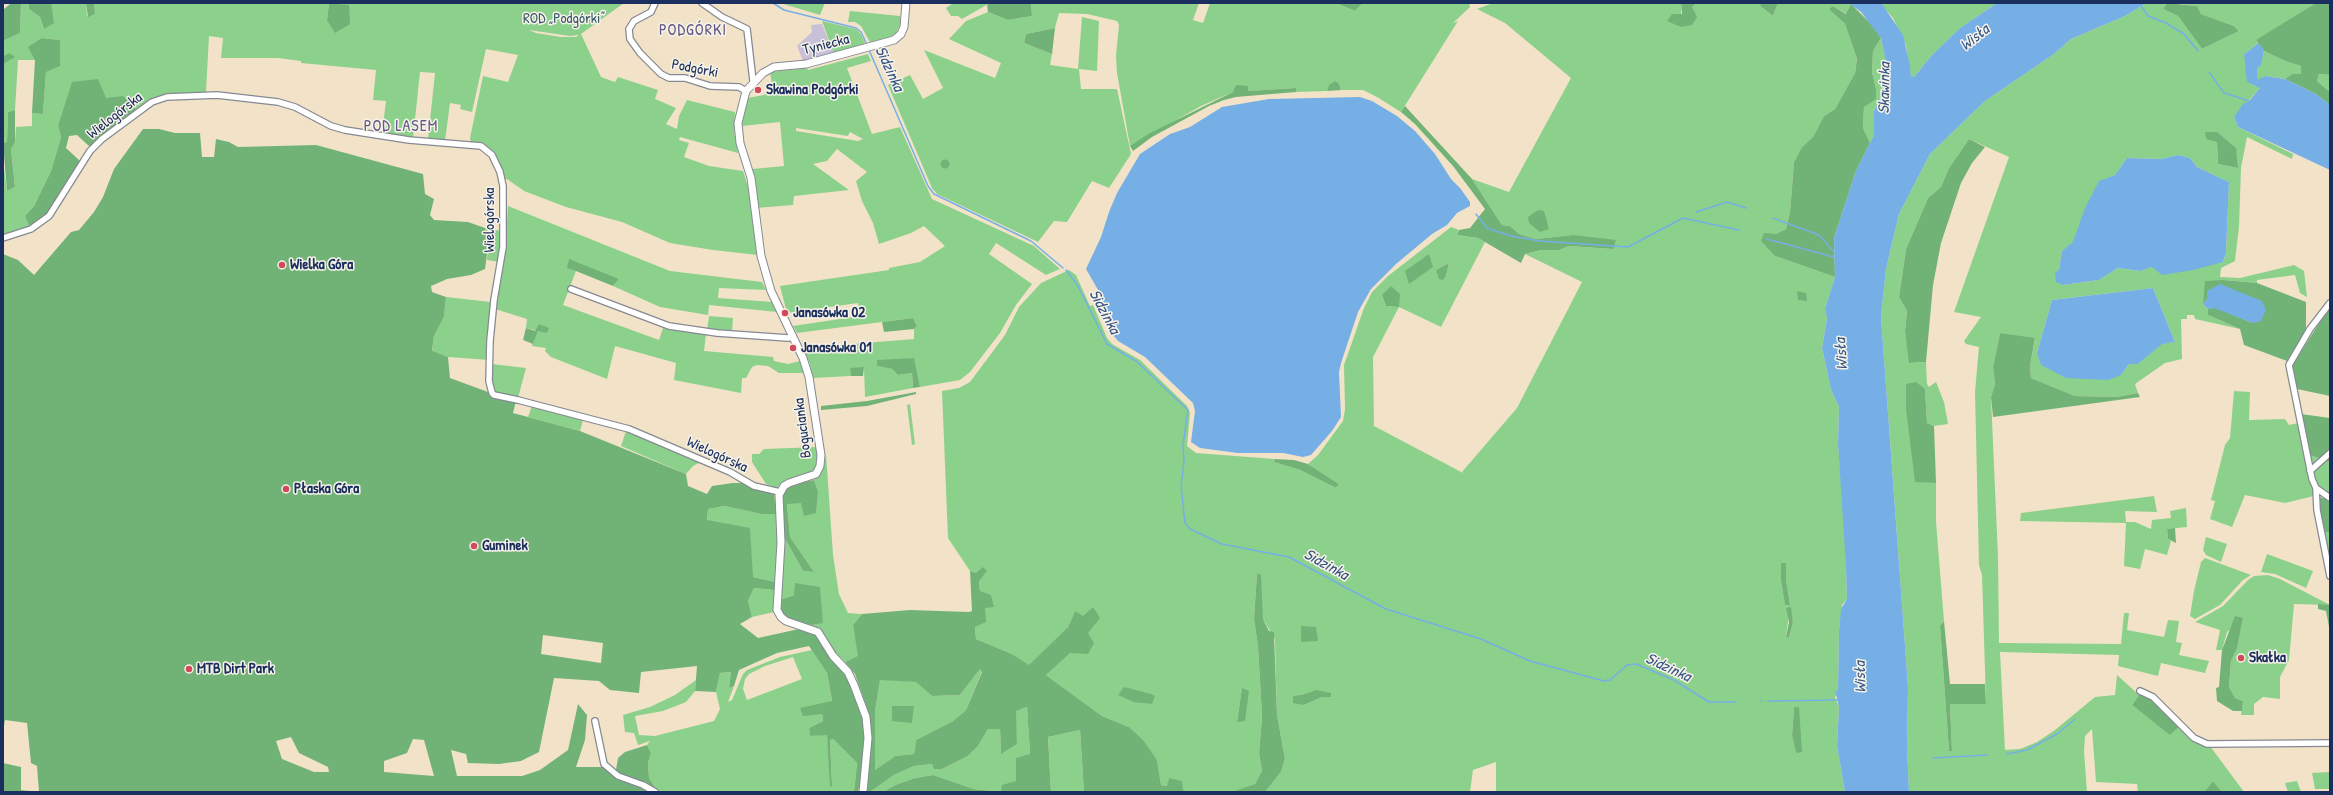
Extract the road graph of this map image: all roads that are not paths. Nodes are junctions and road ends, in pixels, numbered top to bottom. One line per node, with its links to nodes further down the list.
1 (655, 3): 5 (street, Podgórki)
2 (702, 3): 4 (street)
3 (906, 3): 4 (street, Tyniecka)
4 (753, 81): 5 (street, Tyniecka)
5 (746, 91): 6 (street, Tyniecka)
6 (741, 104): 10 (street, Bogucianka)
7 (3, 238): 14 (street, Wielogórska)
8 (571, 290): 10 (street)
9 (2330, 303): 12 (street)
10 (793, 337): 14 (street, Bogucianka)
11 (2330, 453): 12 (street)
12 (2310, 471): 13 (street)
13 (2316, 488): 15 (street); 16 (street)
14 (780, 492): 21 (street)
15 (2330, 498)
16 (2330, 576)
17 (2140, 691): 19 (street)
18 (595, 721): 20 (street)
19 (2330, 743)
20 (655, 792)
21 (862, 792)

